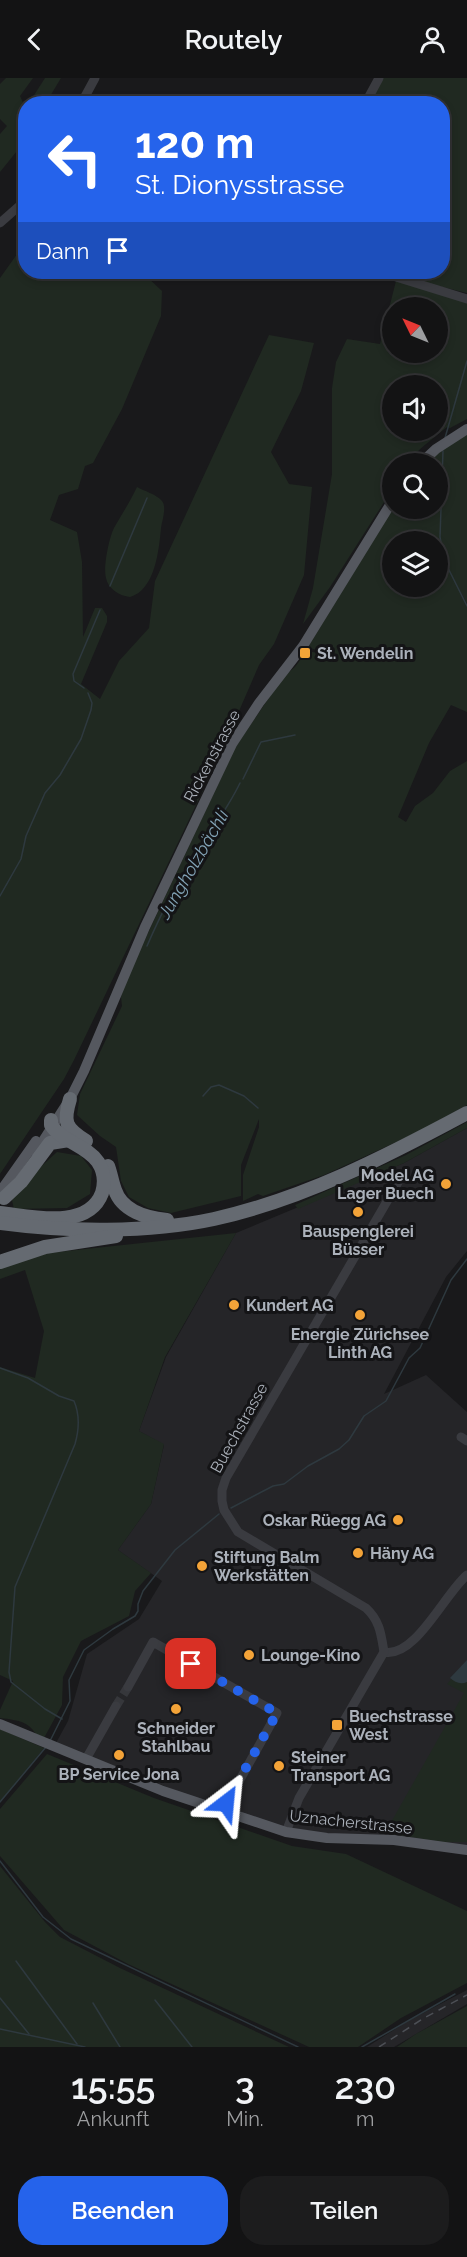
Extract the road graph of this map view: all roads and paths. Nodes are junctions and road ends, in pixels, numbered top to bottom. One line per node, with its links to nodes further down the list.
1 (95, 78): 3 (street)
2 (378, 78): 4 (street)
3 (85, 96)
4 (369, 96)
5 (18, 207): 6 (street)
6 (0, 223)
7 (403, 279): 8 (street)
8 (467, 298)
9 (467, 429): 10 (main road)
10 (432, 453)
11 (382, 518): 12 (main road, Rickenstrasse)
12 (107, 1012): 13 (main road, Rickenstrasse); 15 (main road, Rickenstrasse)
13 (70, 1099): 15 (main road, Rickenstrasse); 16 (highway)
14 (467, 1113): 20 (highway)
15 (51, 1125): 16 (highway); 18 (main road, Rickenstrasse)
16 (74, 1138): 18 (highway); 19 (highway); 20 (highway)
17 (400, 1179): 24 (street, Buechstrasse)
18 (1, 1198)
19 (5, 1219): 21 (highway)
20 (198, 1222): 21 (highway)
21 (177, 1225): 22 (highway)
22 (0, 1263)
23 (467, 1575): 24 (street)
24 (384, 1652): 30 (street)
25 (128, 1687): 29 (street)
26 (116, 1706): 28 (street)
27 (0, 1724): 28 (main road, Uznacherstrasse)
28 (86, 1759): 29 (main road, Uznacherstrasse)
29 (222, 1812): 30 (main road, Uznacherstrasse)
30 (285, 1832): 31 (main road, Uznacherstrasse)
31 (467, 1850)

